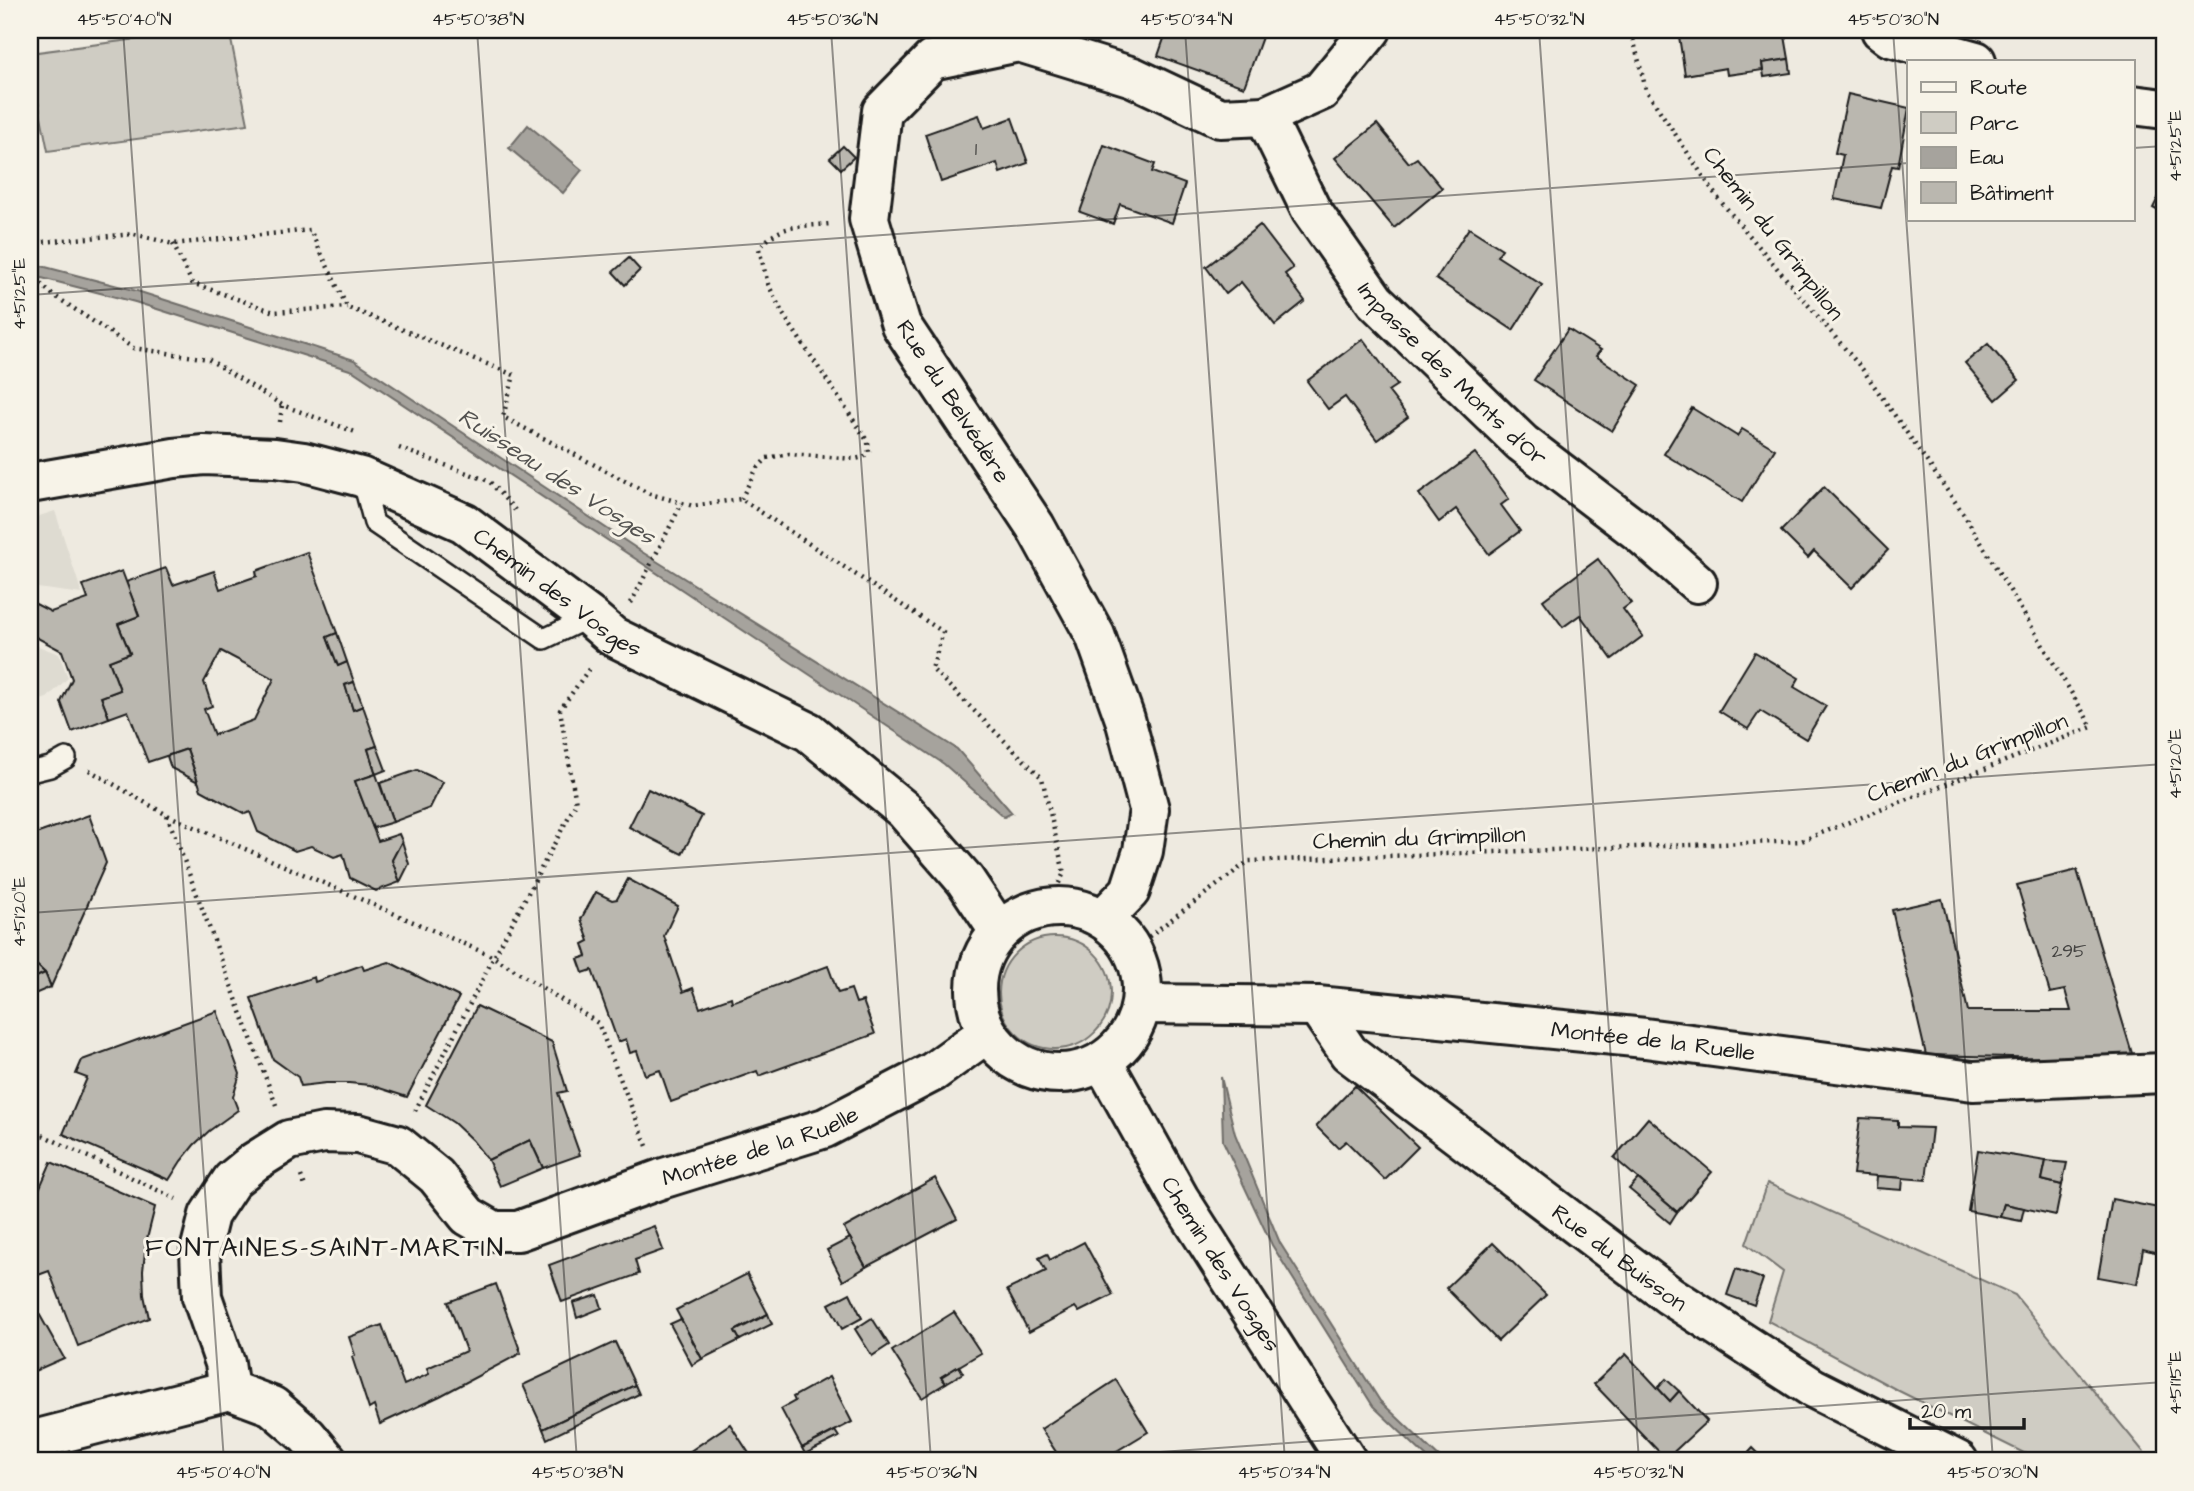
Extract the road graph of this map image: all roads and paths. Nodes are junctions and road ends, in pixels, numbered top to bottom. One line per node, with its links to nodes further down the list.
1 (1371, 30): 7 (street, Rue du Belvédère)
2 (1631, 30): 26 (path, Chemin du Grimpillon)
3 (1881, 30): 4 (street)
4 (1972, 60)
5 (2134, 105): 6 (street)
6 (2164, 109)
7 (1265, 116): 8 (street, Rue du Belvédère); 18 (street, Impasse des Monts d'Or)
8 (869, 219): 16 (path); 24 (street, Rue du Belvédère)
9 (30, 243): 10 (path)
10 (173, 244): 13 (path); 13 (path)
11 (30, 275): 12 (path)
12 (52, 294)
13 (347, 307): 17 (path)
14 (361, 477): 15 (street, Chemin des Vosges); 19 (street, Chemin des Vosges); 19 (lane)
15 (30, 483)
16 (741, 499): 17 (path); 23 (path)
17 (682, 503): 19 (path)
18 (1697, 583)
19 (608, 626): 25 (street, Chemin des Vosges); 27 (path)
20 (66, 758): 21 (lane); 22 (path)
21 (30, 772)
22 (167, 815): 27 (path); 34 (path)
23 (1047, 907): 24 (street); 25 (street)
24 (1103, 919): 26 (street)
25 (999, 931): 30 (street)
26 (1132, 949): 28 (street)
27 (494, 957): 35 (path); 36 (path)
28 (1142, 1004): 29 (street, Montée de la Ruelle); 31 (street)
29 (1317, 1006): 32 (street, Montée de la Ruelle); 43 (street, Rue du Buisson)
30 (987, 1033): 31 (street); 36 (street, Montée de la Ruelle)
31 (1103, 1062): 42 (street, Chemin des Vosges)
32 (2164, 1073)
33 (30, 1129): 38 (path)
34 (289, 1140): 35 (street); 37 (path); 38 (street)
35 (398, 1145): 36 (street, Montée de la Ruelle)
36 (661, 1179)
37 (305, 1186)
38 (209, 1215): 39 (street)
39 (229, 1390): 40 (street); 41 (street)
40 (30, 1441)
41 (328, 1461)
42 (1347, 1461)
43 (1958, 1461)

